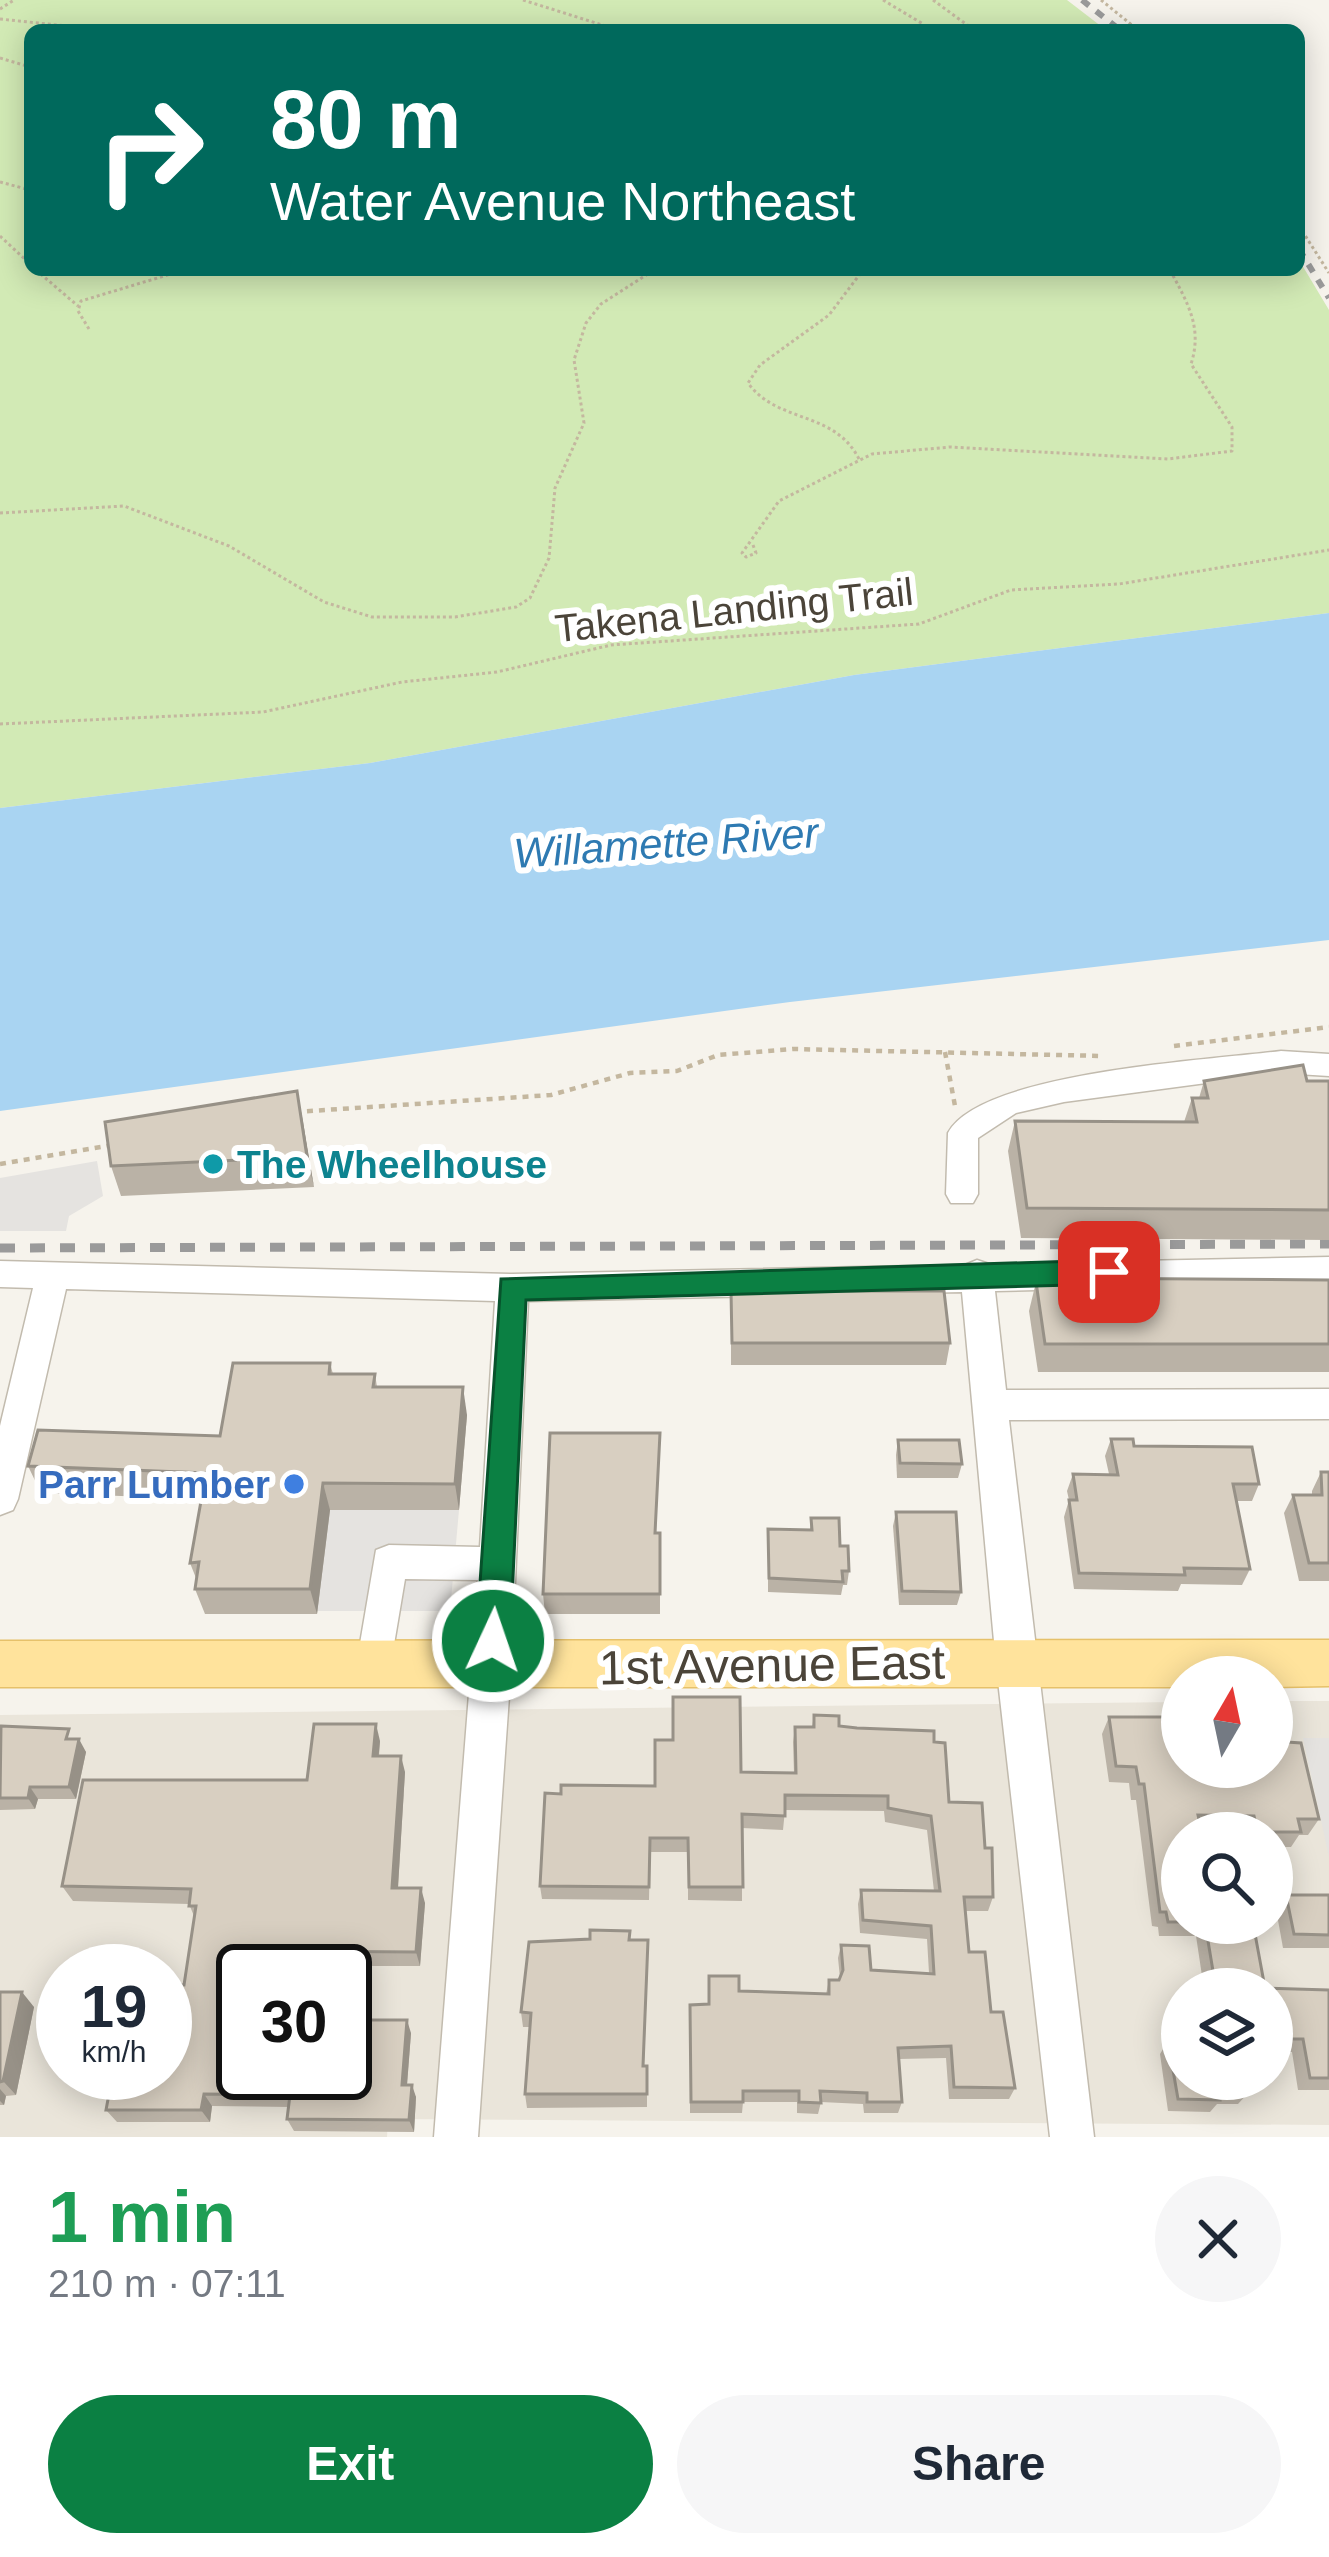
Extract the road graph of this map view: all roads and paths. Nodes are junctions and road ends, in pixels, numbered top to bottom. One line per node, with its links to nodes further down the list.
1 (14, 0): 6 (path)
2 (523, 0): 9 (path)
3 (883, 0): 10 (path)
4 (933, 0): 11 (path)
5 (1101, 0): 12 (path)
6 (0, 9)
7 (0, 19): 8 (path)
8 (48, 24)
9 (599, 24)
10 (923, 24)
11 (966, 24)
12 (1131, 24)
13 (1305, 235): 16 (path)
14 (0, 236): 15 (path)
15 (24, 258)
16 (1329, 273)
17 (43, 276): 22 (path)
18 (166, 276): 22 (path)
19 (645, 276): 25 (path)
20 (858, 276): 24 (path)
21 (1173, 276): 24 (path)
22 (78, 305): 23 (path)
23 (89, 329)
24 (859, 459): 26 (path)
25 (0, 513)
26 (753, 544)
27 (1329, 550): 28 (path, Takena Landing Trail)
28 (0, 724)
29 (1329, 1027): 30 (path)
30 (1170, 1046)
31 (945, 1052): 32 (path); 34 (path); 35 (path)
32 (1109, 1056)
33 (1329, 1065): 35 (street)
34 (281, 1113)
35 (963, 1133): 38 (street)
36 (120, 1144): 37 (path)
37 (0, 1164)
38 (962, 1194)
39 (1329, 1270): 41 (street)
40 (0, 1274): 42 (street)
41 (977, 1274): 43 (street); 45 (street)
42 (53, 1276): 43 (street); 46 (street)
43 (512, 1288): 47 (street)
44 (1329, 1404): 45 (street)
45 (990, 1406): 48 (street)
46 (0, 1499)
47 (497, 1564): 51 (street); 52 (street)
48 (1015, 1663): 49 (main road, 1st Avenue East); 52 (main road, 1st Avenue East); 54 (street)
49 (1329, 1663)
50 (0, 1664): 51 (main road, 1st Avenue East)
51 (375, 1667): 52 (main road, 1st Avenue East)
52 (492, 1668): 53 (street)
53 (456, 2137)
54 (1072, 2137)

